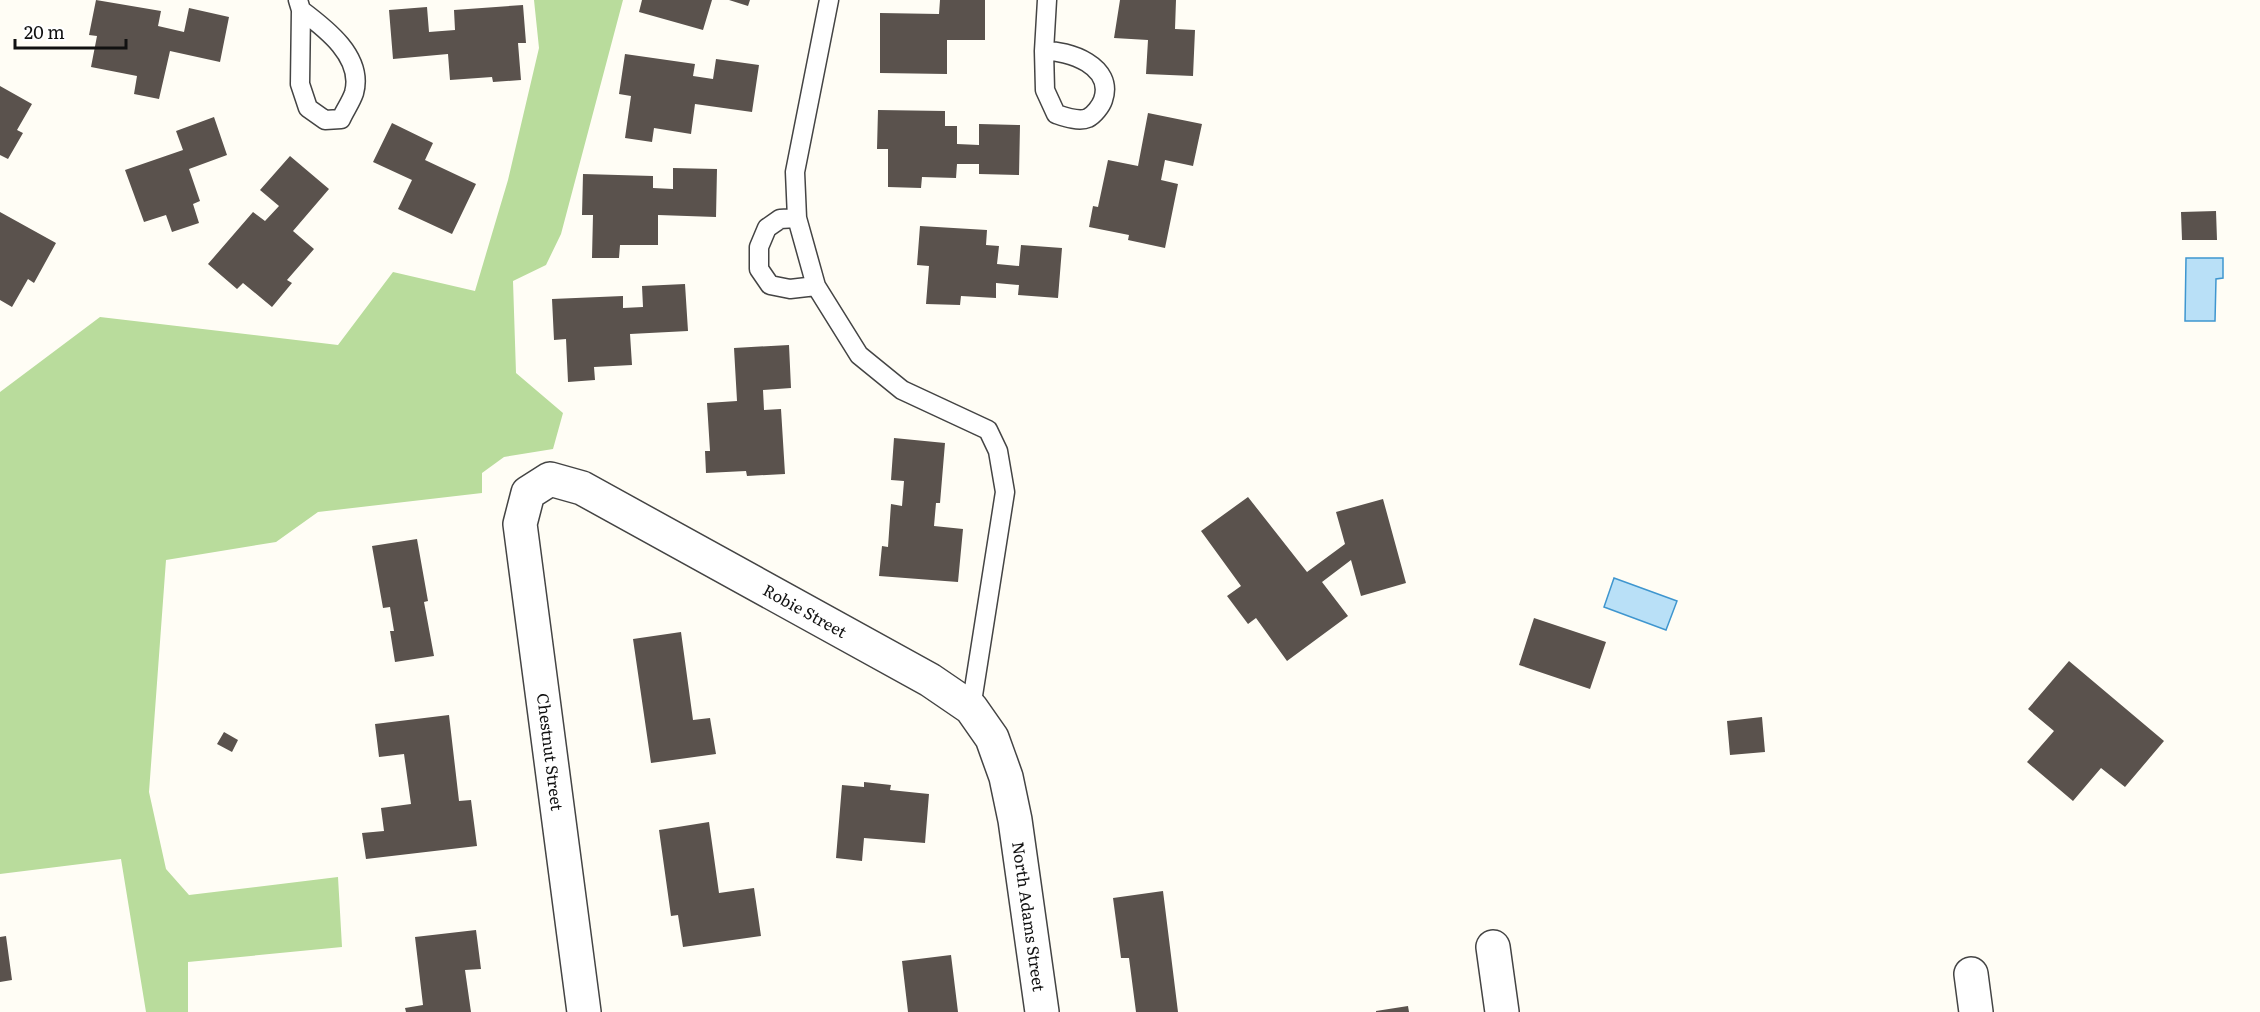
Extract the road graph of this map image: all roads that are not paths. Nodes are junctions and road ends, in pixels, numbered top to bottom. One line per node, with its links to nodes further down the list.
1 (829, 0): 5 (lane)
2 (1047, 0): 4 (lane)
3 (300, 5): 3 (lane)
4 (1044, 51)
5 (797, 218): 6 (lane); 6 (lane)
6 (816, 286): 8 (lane)
7 (528, 493): 8 (street, Robie Street); 12 (street, Chestnut Street)
8 (971, 708): 9 (street, Robie Street)
9 (1015, 820): 13 (street, North Adams Street)
10 (1493, 946): 14 (street)
11 (1971, 974): 15 (street)
12 (584, 1012)
13 (1042, 1012)
14 (1502, 1012)
15 (1977, 1012)

